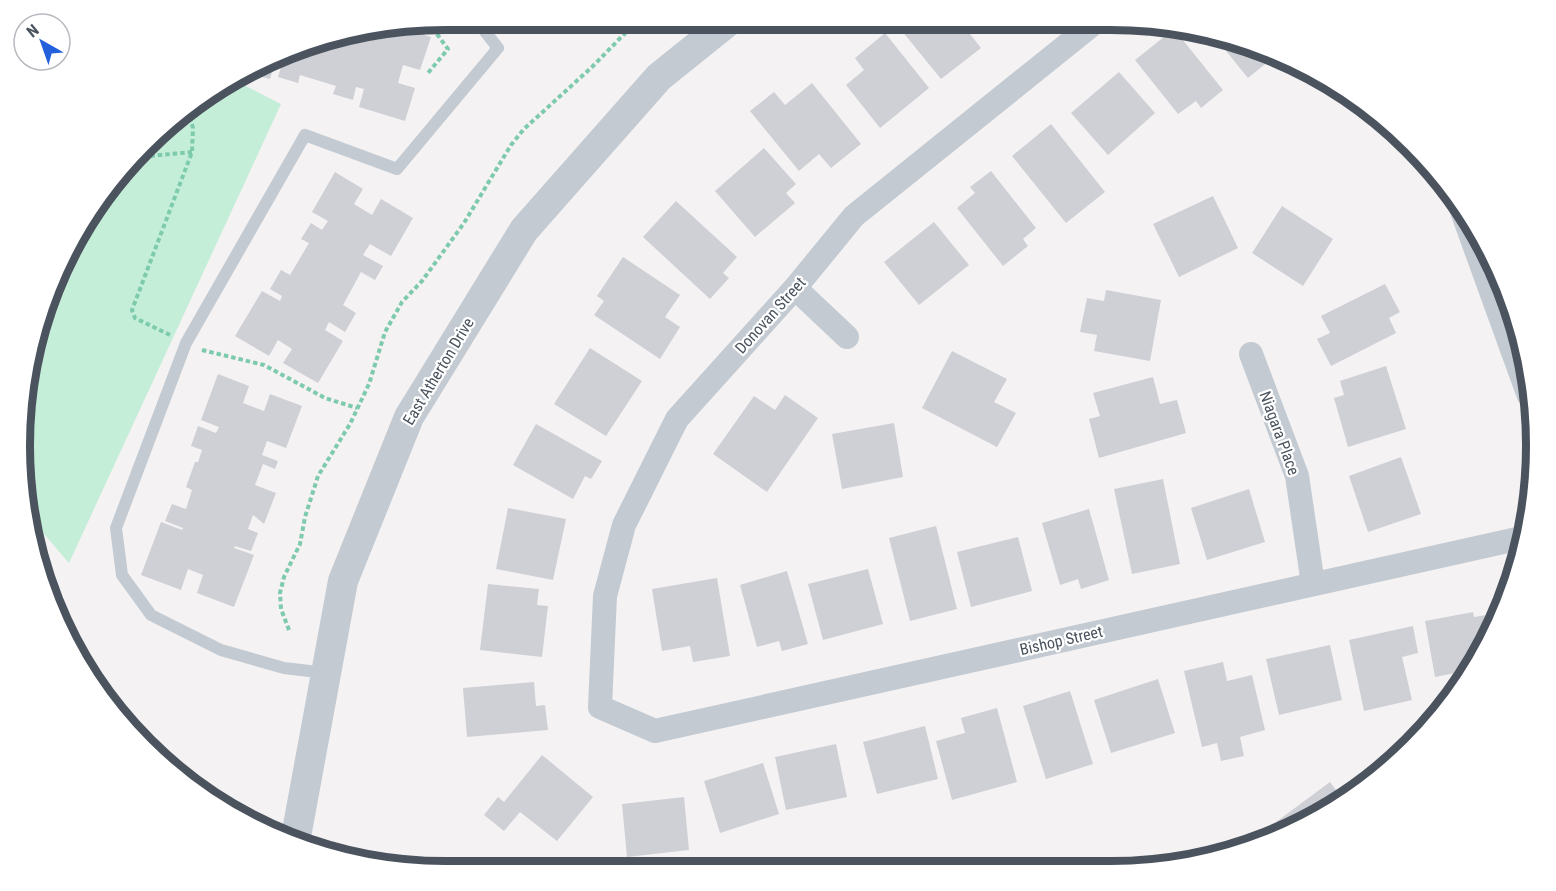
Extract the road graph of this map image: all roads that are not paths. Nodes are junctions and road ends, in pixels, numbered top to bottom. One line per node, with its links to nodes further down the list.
1 (484, 30): 11 (lane)
2 (718, 30): 11 (street, East Atherton Drive)
3 (1086, 30): 5 (street, Donovan Street)
4 (1486, 268): 7 (street)
5 (795, 288): 6 (street); 12 (street, Donovan Street)
6 (848, 337)
7 (1514, 345)
8 (1251, 354): 10 (street, Niagara Place)
9 (1515, 539): 10 (street, Bishop Street)
10 (1313, 584): 12 (street, Bishop Street)
11 (326, 673): 13 (street, East Atherton Drive)
12 (600, 707)
13 (297, 833)

